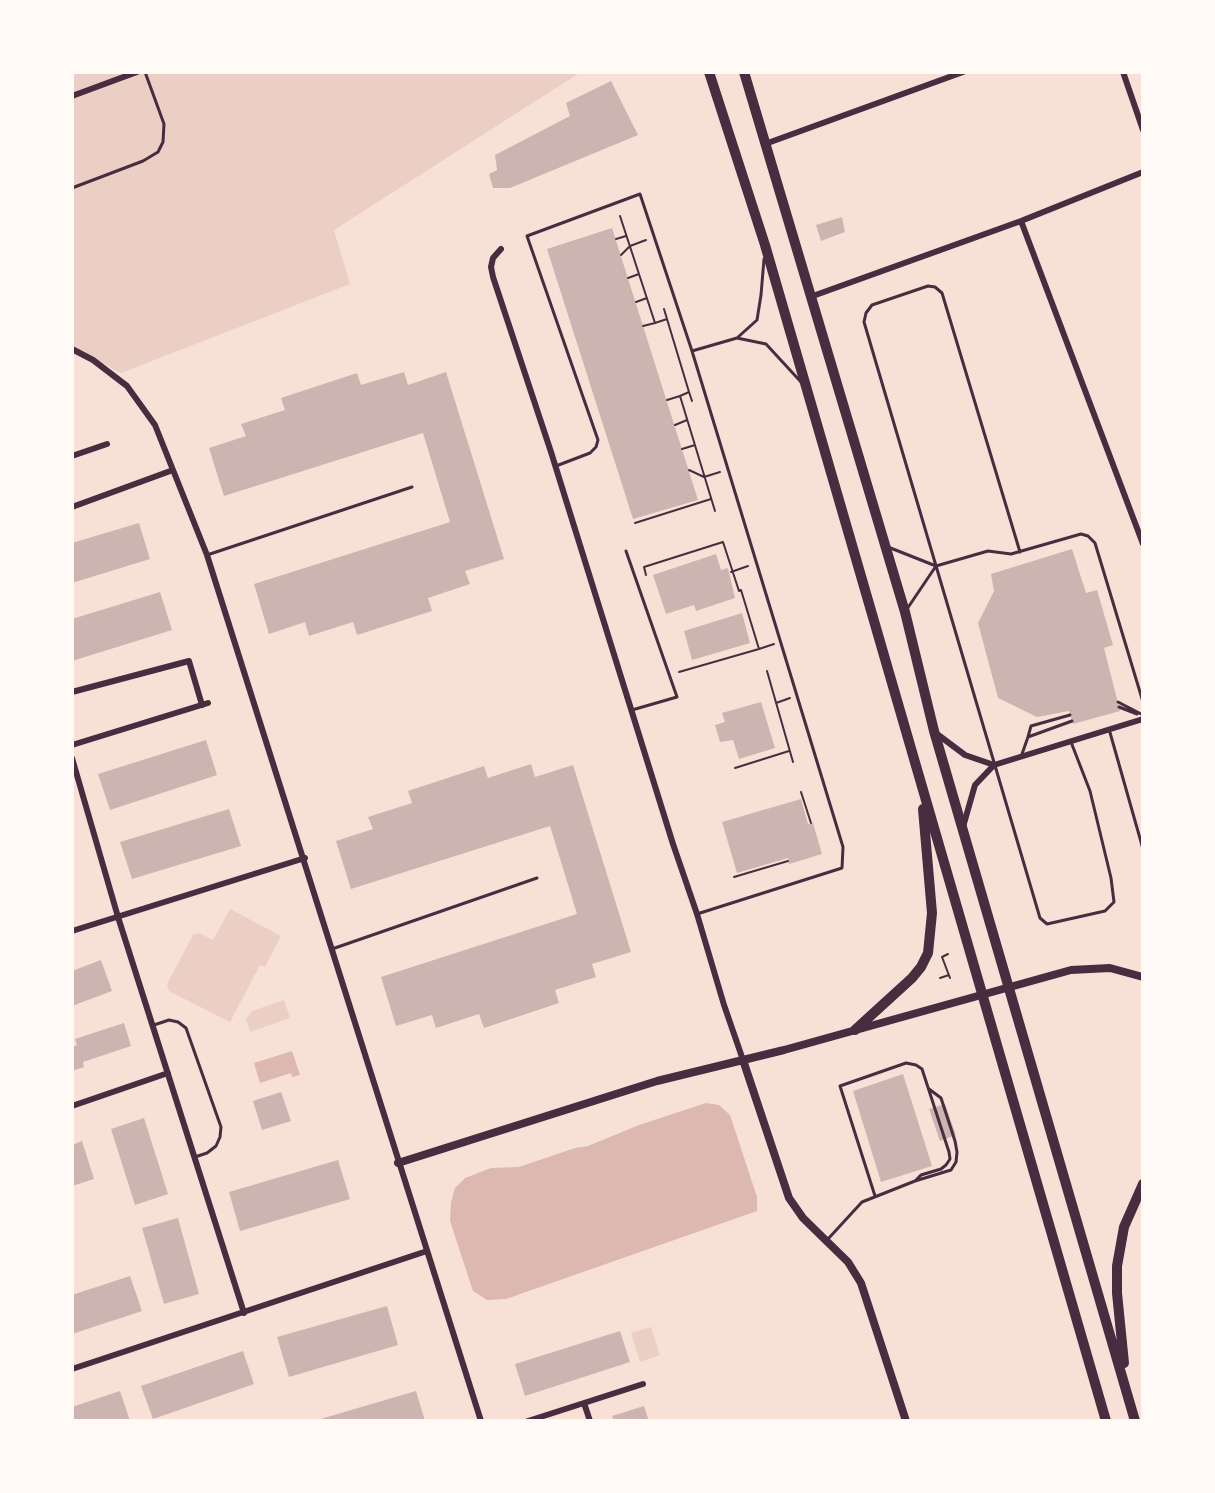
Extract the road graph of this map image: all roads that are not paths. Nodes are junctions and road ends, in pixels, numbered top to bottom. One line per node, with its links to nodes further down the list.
1 (137, 72): 7 (street)
2 (145, 72): 11 (lane)
3 (709, 72): 13 (highway)
4 (744, 72): 9 (highway)
5 (963, 72): 9 (street)
6 (1123, 72): 8 (street)
7 (72, 96)
8 (1143, 130)
9 (765, 144): 15 (highway)
10 (1143, 172): 12 (street)
11 (72, 188)
12 (1021, 220): 15 (street); 26 (street)
13 (765, 245): 16 (lane); 19 (highway)
14 (501, 249): 22 (street)
15 (810, 297): 27 (highway)
16 (737, 338): 18 (lane); 19 (lane)
17 (72, 349): 23 (street)
18 (692, 351): 22 (lane); 54 (lane)
19 (806, 388): 49 (highway)
20 (107, 444): 21 (street)
21 (72, 456)
22 (555, 466): 37 (street)
23 (173, 470): 25 (street); 30 (street)
24 (412, 487): 30 (lane)
25 (72, 507)
26 (1143, 544)
27 (885, 546): 31 (lane); 32 (highway)
28 (626, 551): 37 (lane)
29 (1020, 552): 31 (lane); 31 (lane); 35 (lane)
30 (207, 555): 52 (street)
31 (936, 566): 32 (lane); 48 (lane)
32 (905, 612): 42 (highway)
33 (72, 692): 45 (street)
34 (1118, 702): 39 (lane)
35 (1143, 702)
36 (1119, 707): 39 (lane)
37 (630, 710): 54 (street)
38 (1070, 715): 43 (lane)
39 (1143, 716): 41 (street)
40 (1072, 721): 43 (lane)
41 (1109, 729): 44 (street); 51 (lane)
42 (934, 731): 48 (street); 50 (highway)
43 (1028, 736): 46 (lane)
44 (1071, 742): 46 (street); 48 (lane)
45 (72, 745)
46 (1022, 756): 48 (street)
47 (72, 758): 55 (street)
48 (993, 765): 50 (street)
49 (920, 784): 60 (highway); 62 (highway)
50 (962, 831): 59 (highway)
51 (1143, 849)
52 (304, 858): 55 (street); 57 (street)
53 (537, 878): 57 (lane)
54 (697, 914): 63 (street)
55 (118, 917): 56 (street); 61 (street)
56 (72, 931)
57 (332, 949): 68 (street)
58 (1143, 977): 59 (street)
59 (1009, 987): 60 (street); 77 (highway)
60 (982, 995): 62 (street); 83 (highway)
61 (153, 1026): 64 (street); 67 (lane)
62 (855, 1030): 63 (street)
63 (743, 1059): 68 (street); 72 (street)
64 (168, 1073): 66 (street); 67 (street)
65 (929, 1089): 69 (lane); 69 (lane); 71 (lane)
66 (72, 1106)
67 (195, 1157): 74 (street)
68 (398, 1163): 73 (street)
69 (915, 1181): 71 (lane)
70 (1143, 1184): 77 (highway)
71 (875, 1196): 72 (lane)
72 (827, 1241): 82 (street)
73 (427, 1251): 74 (street); 79 (street)
74 (244, 1313): 75 (street)
75 (72, 1369)
76 (643, 1384): 78 (street)
77 (1127, 1394): 84 (highway)
78 (584, 1403): 80 (street); 81 (street)
79 (481, 1421)
80 (528, 1421)
81 (590, 1421)
82 (906, 1421)
83 (1106, 1421)
84 (1135, 1421)

